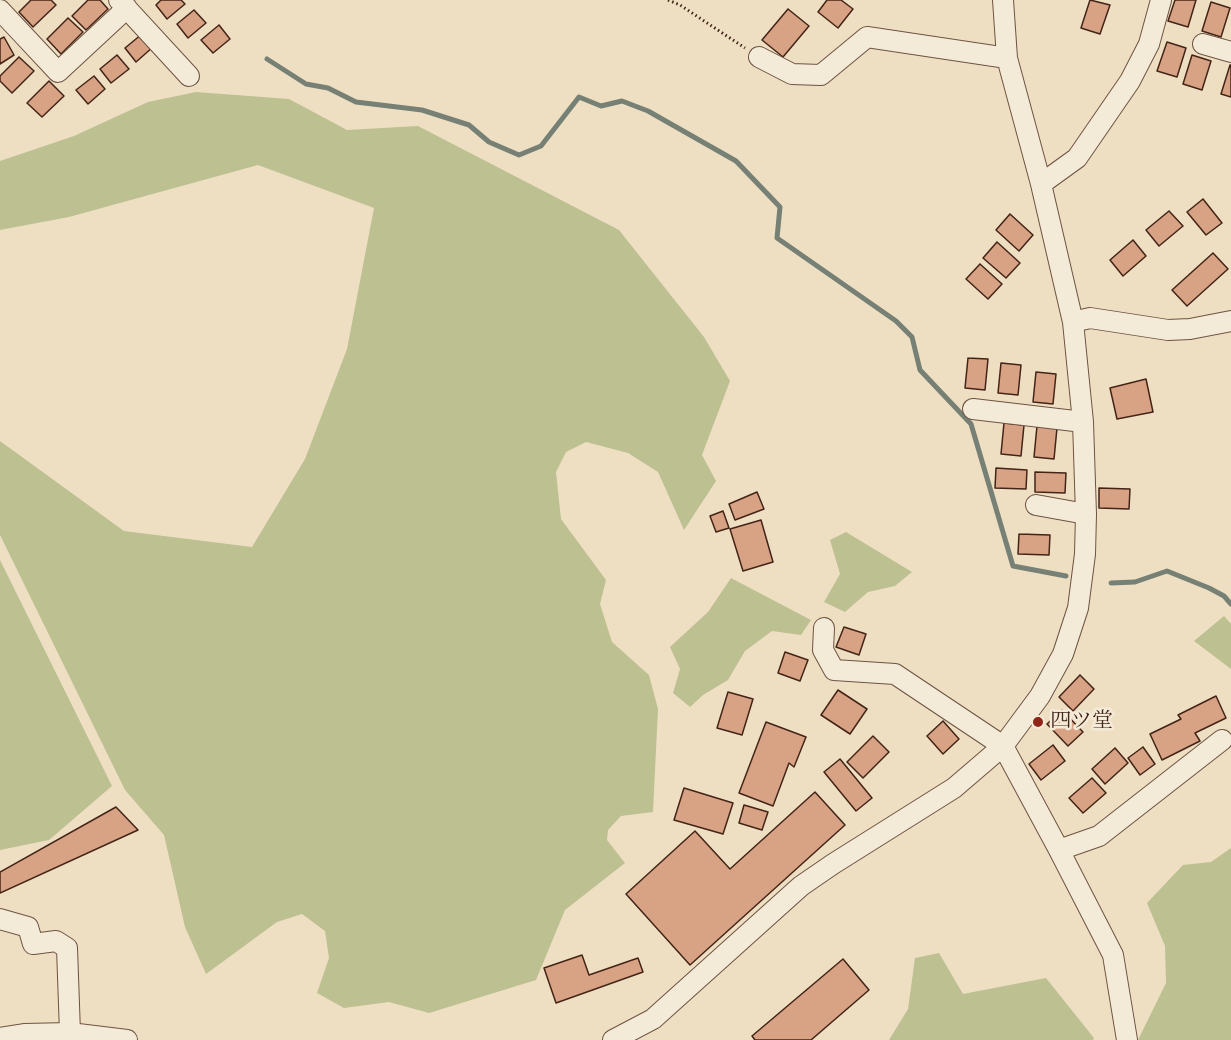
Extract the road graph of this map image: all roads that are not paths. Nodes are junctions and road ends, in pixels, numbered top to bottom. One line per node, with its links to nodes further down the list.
1 (1003, 0): 8 (street)
2 (1161, 0): 10 (street)
3 (123, 4): 4 (street); 9 (street)
4 (0, 10)
5 (1203, 44): 6 (street)
6 (1231, 52)
7 (759, 57): 8 (street)
8 (1007, 58): 10 (street)
9 (189, 76)
10 (1041, 184): 12 (street)
11 (1231, 321): 12 (street)
12 (1073, 322): 14 (street)
13 (973, 409): 14 (street)
14 (1083, 422): 16 (street)
15 (1035, 505): 16 (street)
16 (1086, 514): 19 (street)
17 (824, 628): 19 (street)
18 (1222, 740): 20 (street)
19 (1003, 746): 20 (street); 25 (street)
20 (1059, 850): 26 (street)
21 (0, 919): 22 (street)
22 (70, 1033): 23 (street); 24 (street)
23 (0, 1038)
24 (127, 1040)
25 (613, 1040)
26 (1127, 1040)

